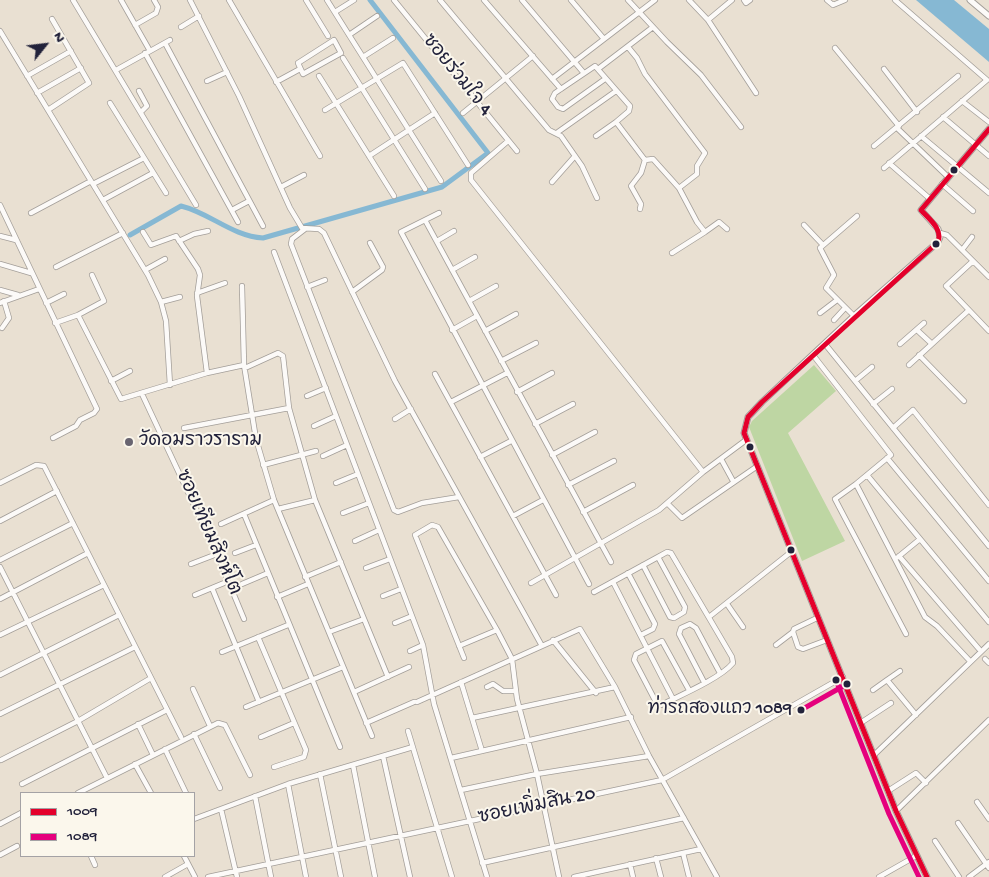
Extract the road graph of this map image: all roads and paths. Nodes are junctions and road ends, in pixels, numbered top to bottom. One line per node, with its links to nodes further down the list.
1 (73, 0): 53 (street)
2 (121, 0): 31 (street)
3 (154, 0): 31 (street)
4 (190, 0): 26 (street)
5 (229, 0): 64 (street)
6 (306, 0): 36 (street)
7 (327, 0): 24 (street)
8 (354, 0): 24 (street)
9 (394, 0): 72 (street, ซอยร่วมใจ 4)
10 (440, 0): 59 (street)
11 (484, 0): 45 (street)
12 (522, 0): 48 (street)
13 (571, 0): 38 (street)
14 (628, 0): 25 (street)
15 (655, 0): 25 (street)
16 (689, 0): 30 (street)
17 (732, 0): 30 (street)
18 (744, 0): 19 (street)
19 (750, 0)
20 (827, 0): 21 (street)
21 (844, 0)
22 (895, 0): 71 (street)
23 (970, 0): 28 (street)
24 (335, 12): 35 (street)
25 (640, 12): 33 (street); 38 (street)
26 (199, 16): 32 (street); 54 (street)
27 (377, 16): 35 (street)
28 (989, 16)
29 (52, 19): 43 (street)
30 (708, 20): 69 (street)
31 (135, 25): 44 (street)
32 (181, 26)
33 (653, 27): 41 (street); 84 (street)
34 (0, 31): 56 (street)
35 (349, 35): 46 (street)
36 (328, 36)
37 (393, 38): 46 (street)
38 (604, 39): 48 (street)
39 (170, 40): 40 (street)
40 (165, 43): 44 (street); 123 (street)
41 (628, 47): 51 (street); 115 (street)
42 (834, 48): 85 (street)
43 (71, 51): 49 (street); 56 (street)
44 (148, 52): 53 (street); 127 (street)
45 (532, 56): 59 (street); 60 (street)
46 (363, 57): 62 (street)
47 (343, 58): 65 (street)
48 (575, 61): 55 (street); 60 (street)
49 (81, 68): 70 (street); 75 (street)
50 (300, 69): 50 (street); 64 (street)
51 (598, 69): 55 (street); 61 (street)
52 (884, 69): 78 (street)
53 (116, 70): 77 (street)
54 (227, 72): 63 (street); 114 (street)
55 (584, 72): 66 (street)
56 (27, 76): 70 (street)
57 (319, 76): 74 (street)
58 (958, 76): 78 (street)
59 (506, 78): 72 (street); 88 (street)
60 (552, 78): 66 (street)
61 (605, 78): 66 (street); 68 (street)
62 (377, 79): 65 (street); 79 (street); 87 (street)
63 (207, 81)
64 (276, 82): 97 (street)
65 (363, 89): 74 (street); 91 (street)
66 (560, 89)
67 (139, 90): 77 (street)
68 (616, 92): 82 (street); 88 (street)
69 (756, 92)
70 (37, 93): 75 (street)
71 (962, 101): 81 (street); 83 (street)
72 (477, 102): 80 (street); 92 (street, ซอยร่วมใจ 4)
73 (110, 103): 101 (street)
74 (336, 104): 76 (street); 98 (street)
75 (48, 110): 112 (street)
76 (325, 110)
77 (141, 112): 124 (street)
78 (917, 112): 85 (street)
79 (435, 113): 87 (street); 104 (street)
80 (463, 113)
81 (943, 117): 90 (street); 93 (street)
82 (616, 122): 89 (street); 102 (street)
83 (989, 122)
84 (741, 127)
85 (898, 127): 94 (street); 95 (street)
86 (989, 129): 93 (street)
87 (410, 130): 91 (street); 110 (street)
88 (558, 132): 99 (street)
89 (596, 136)
90 (921, 136): 94 (street); 105 (street)
91 (394, 140): 98 (street); 116 (street)
92 (508, 141): 96 (street, ซอยร่วมใจ 4); 248 (street)
93 (976, 144): 100 (street); 105 (street)
94 (911, 145): 103 (street); 109 (street)
95 (874, 146)
96 (518, 151)
97 (320, 156)
98 (368, 156): 119 (street)
99 (575, 156): 111 (street); 120 (street)
100 (989, 156)
101 (144, 158): 107 (street); 112 (street)
102 (645, 160): 115 (street); 126 (street)
103 (889, 163): 106 (street); 121 (street)
104 (468, 165)
105 (957, 166): 109 (street); 118 (street)
106 (884, 168)
107 (152, 173): 117 (street); 122 (street)
108 (304, 175): 114 (street)
109 (948, 177): 113 (street)
110 (441, 181)
111 (552, 182)
112 (92, 183): 122 (street); 129 (street)
113 (942, 184): 121 (street); 128 (street)
114 (281, 187): 136 (street)
115 (679, 188): 141 (street)
116 (425, 189)
117 (166, 193)
118 (989, 193)
119 (394, 196)
120 (597, 198)
121 (929, 198): 143 (street)
122 (103, 200): 142 (street)
123 (249, 201): 127 (street); 135 (street)
124 (196, 205)
125 (0, 206): 146 (street)
126 (640, 209)
127 (232, 210): 133 (street)
128 (973, 211)
129 (31, 213)
130 (439, 213): 132 (street)
131 (856, 216): 150 (street)
132 (425, 220): 148 (street); 192 (street)
133 (238, 222)
134 (804, 225): 150 (street)
135 (263, 226)
136 (302, 227): 168 (street); 171 (street)
137 (727, 229): 141 (street)
138 (208, 231): 147 (street)
139 (454, 231): 148 (street)
140 (143, 232): 147 (street)
141 (705, 232): 153 (street)
142 (123, 234): 158 (street); 159 (street)
143 (940, 234): 151 (street); 187 (street)
144 (0, 236): 146 (street)
145 (972, 237): 151 (street)
146 (16, 240): 161 (street)
147 (179, 241): 172 (street)
148 (436, 241): 160 (street)
149 (370, 243): 171 (street)
150 (822, 245): 176 (street)
151 (962, 250): 156 (street)
152 (274, 252): 215 (street)
153 (672, 253)
154 (476, 257): 160 (street)
155 (165, 259): 159 (street)
156 (973, 261): 163 (street); 182 (street)
157 (0, 264): 161 (street)
158 (56, 267)
159 (145, 270): 179 (street)
160 (452, 270): 177 (street)
161 (31, 273): 169 (street)
162 (92, 275): 185 (street)
163 (989, 276)
164 (325, 280): 168 (street)
165 (224, 283): 172 (street)
166 (242, 286): 204 (street)
167 (496, 286): 177 (street)
168 (307, 288): 258 (street)
169 (39, 289): 174 (street); 180 (street)
170 (0, 290): 174 (street)
171 (352, 292): 225 (street)
172 (197, 293): 207 (street)
173 (64, 294): 180 (street)
174 (19, 296): 178 (street)
175 (180, 297): 179 (street)
176 (837, 300): 181 (street); 183 (street)
177 (468, 301): 186 (street)
178 (2, 302): 191 (street)
179 (161, 302): 213 (street)
180 (46, 303): 189 (street)
181 (845, 308): 187 (street); 188 (street)
182 (969, 310): 195 (street); 199 (street)
183 (820, 313)
184 (516, 314): 194 (street)
185 (78, 315): 189 (street); 211 (street)
186 (477, 316): 192 (street); 194 (street)
187 (854, 316): 197 (street)
188 (834, 320)
189 (55, 323): 234 (street)
190 (924, 323): 193 (street)
191 (2, 328)
192 (452, 330): 214 (street)
193 (917, 330): 198 (street); 199 (street)
194 (485, 331): 202 (street)
195 (989, 331)
196 (536, 343): 202 (street)
197 (825, 344): 200 (street); 212 (street)
198 (900, 344)
199 (932, 344): 201 (street)
200 (813, 355): 235 (street); 243 (street)
201 (919, 356): 203 (street); 220 (street)
202 (501, 361): 208 (street)
203 (909, 365)
204 (245, 367): 207 (street); 224 (street); 226 (street)
205 (872, 367): 212 (street)
206 (130, 371): 211 (street)
207 (207, 373): 213 (street)
208 (507, 373): 214 (street); 217 (street)
209 (552, 373): 217 (street)
210 (435, 374): 221 (street)
211 (111, 381): 218 (street)
212 (855, 381): 223 (street)
213 (170, 385): 218 (street)
214 (481, 386): 221 (street); 236 (street)
215 (326, 388): 219 (street); 227 (street)
216 (892, 388): 223 (street)
217 (517, 392): 229 (street)
218 (142, 394): 282 (street, ซอยเทียมสิงห์โต)
219 (307, 396)
220 (964, 401)
221 (451, 402): 242 (street)
222 (573, 404): 229 (street)
223 (873, 404): 232 (street)
224 (289, 408): 226 (street); 239 (street)
225 (411, 409): 228 (street); 258 (street)
226 (252, 414): 231 (street); 246 (street)
227 (336, 416): 230 (street); 237 (street)
228 (394, 419)
229 (535, 424): 240 (street)
230 (314, 426)
231 (184, 428)
232 (893, 428): 264 (street); 278 (street)
233 (594, 432): 240 (street)
234 (53, 438)
235 (746, 440): 244 (street); 247 (street)
236 (511, 441): 242 (street); 261 (street)
237 (347, 445): 241 (street); 249 (street)
238 (316, 450): 239 (street)
239 (302, 454): 246 (street); 260 (street)
240 (552, 455): 255 (street)
241 (323, 456)
242 (480, 456): 269 (street)
243 (887, 458): 250 (street); 298 (street)
244 (721, 459): 248 (street); 251 (street)
245 (614, 461): 255 (street)
246 (263, 465): 259 (street)
247 (756, 467): 251 (street); 279 (street)
248 (703, 472): 263 (street)
249 (358, 474): 253 (street); 262 (street)
250 (866, 475): 254 (street); 274 (street)
251 (734, 481): 263 (street)
252 (0, 483): 257 (street)
253 (336, 483)
254 (856, 484): 284 (street); 331 (street)
255 (568, 485): 266 (street)
256 (633, 485): 266 (street)
257 (57, 491): 270 (street); 271 (street)
258 (459, 497): 342 (street)
259 (274, 500): 265 (street); 268 (street)
260 (315, 500): 265 (street); 288 (street)
261 (543, 500): 269 (street); 286 (street)
262 (369, 502): 267 (street); 273 (street)
263 (668, 504): 277 (street)
264 (989, 505)
265 (278, 509): 297 (street)
266 (583, 512): 277 (street)
267 (342, 513)
268 (244, 514): 272 (street); 276 (street)
269 (513, 516): 296 (street)
270 (0, 521)
271 (73, 523): 280 (street); 287 (street)
272 (221, 524)
273 (379, 530): 275 (street); 285 (street)
274 (920, 539): 284 (street); 317 (street)
275 (355, 541)
276 (256, 545): 281 (street); 294 (street)
277 (601, 545): 286 (street); 289 (street)
278 (989, 546)
279 (791, 552): 315 (street); 321 (street)
280 (88, 553): 305 (street); 309 (street)
281 (235, 553)
282 (217, 554): 290 (street); 322 (street, ซอยเทียมสิงห์โต)
283 (658, 556): 291 (street); 291 (street); 319 (street)
284 (897, 558): 345 (street); 352 (street)
285 (390, 559): 293 (street); 307 (street)
286 (575, 559): 296 (street); 304 (street)
287 (0, 560)
288 (341, 562): 297 (street); 320 (street)
289 (611, 562)
290 (191, 564)
291 (643, 565): 295 (street)
292 (0, 568): 309 (street)
293 (366, 568)
294 (268, 573): 302 (street); 313 (street)
295 (628, 573): 299 (street); 332 (street)
296 (545, 575): 301 (street); 311 (street)
297 (305, 577): 303 (street)
298 (989, 581)
299 (613, 582): 308 (street); 332 (street)
300 (224, 583): 306 (street)
301 (531, 583)
302 (242, 584)
303 (308, 584): 313 (street); 329 (street)
304 (589, 584)
305 (104, 585): 316 (street); 323 (street)
306 (212, 588): 310 (street); 340 (street)
307 (401, 589): 312 (street); 318 (street)
308 (594, 592)
309 (13, 593): 314 (street); 323 (street)
310 (195, 595)
311 (556, 595)
312 (383, 596)
313 (277, 597): 326 (street)
314 (0, 600)
315 (727, 604): 319 (street); 327 (street)
316 (120, 615): 343 (street); 348 (street)
317 (987, 615): 325 (street)
318 (412, 616): 324 (street); 338 (street)
319 (709, 617): 357 (street)
320 (364, 618): 329 (street); 359 (street)
321 (818, 618): 330 (street); 336 (street)
322 (244, 619)
323 (28, 622): 333 (street); 348 (street)
324 (395, 622)
325 (989, 622)
326 (288, 625): 334 (street); 362 (street)
327 (743, 627)
328 (497, 630): 341 (street); 341 (street); 350 (street)
329 (329, 632): 354 (street)
330 (792, 632): 336 (street); 339 (street)
331 (906, 634)
332 (641, 635): 344 (street)
333 (0, 636)
334 (258, 637): 340 (street); 373 (street)
335 (553, 640): 342 (street); 368 (street); 375 (street)
336 (827, 640): 360 (street)
337 (989, 644): 384 (street)
338 (424, 645): 346 (street); 376 (street)
339 (776, 645)
340 (236, 646): 347 (street); 378 (street)
341 (458, 646): 349 (street)
342 (542, 646): 350 (street)
343 (135, 647): 361 (street); 366 (street)
344 (647, 648): 370 (street); 377 (street); 377 (street)
345 (980, 649)
346 (410, 651)
347 (222, 652)
348 (44, 653): 358 (street); 366 (street)
349 (464, 658)
350 (512, 659): 364 (street); 372 (street)
351 (985, 659): 353 (street)
352 (969, 660)
353 (989, 663)
354 (343, 667): 362 (street); 374 (street)
355 (409, 667): 359 (street)
356 (900, 671): 363 (street)
357 (720, 673): 365 (street); 365 (street)
358 (0, 675)
359 (388, 677): 374 (street)
360 (843, 677): 389 (street); 418 (street, ซอยเพิ่มสิน 20)
361 (151, 678): 382 (street); 388 (street)
362 (312, 680): 373 (street); 400 (street)
363 (887, 680): 371 (street); 384 (street)
364 (460, 682): 376 (street); 386 (street)
365 (704, 682): 370 (street)
366 (60, 685): 383 (street); 388 (street)
367 (487, 687): 372 (street)
368 (615, 687): 375 (street); 385 (street)
369 (192, 689): 393 (street)
370 (689, 690): 377 (street)
371 (872, 690)
372 (516, 691): 381 (street)
373 (282, 692): 378 (street); 390 (street)
374 (354, 692): 391 (street)
375 (596, 692): 381 (street)
376 (432, 696): 391 (street); 409 (street)
377 (673, 698)
378 (259, 702): 380 (street)
379 (891, 703): 389 (street)
380 (246, 708)
381 (520, 708): 386 (street); 399 (street)
382 (167, 710): 392 (street); 397 (street)
383 (0, 714)
384 (916, 715): 406 (street)
385 (631, 717): 399 (street); 408 (street)
386 (472, 718): 404 (street)
387 (989, 720): 419 (street)
388 (78, 721): 402 (street); 410 (street)
389 (862, 722): 406 (street)
390 (294, 723): 398 (street); 413 (street)
391 (366, 723): 396 (street)
392 (138, 724): 402 (street); 405 (street)
393 (210, 726): 395 (street); 416 (street)
394 (408, 731): 401 (street)
395 (194, 734): 403 (street); 422 (street)
396 (372, 736)
397 (181, 737)
398 (261, 737)
399 (529, 740): 404 (street); 415 (street)
400 (340, 747)
401 (413, 747): 407 (street); 440 (street)
402 (92, 748): 417 (street); 420 (street)
403 (165, 749): 405 (street); 427 (street)
404 (482, 751): 409 (street)
405 (153, 755): 411 (street)
406 (874, 755): 424 (street)
407 (383, 756): 412 (street); 441 (street)
408 (649, 756): 415 (street); 418 (street)
409 (451, 758): 423 (street)
410 (1, 760)
411 (135, 764): 417 (street); 426 (street)
412 (353, 764): 414 (street); 443 (street)
413 (274, 768)
414 (320, 774): 421 (street); 447 (street)
415 (537, 774): 423 (street); 430 (street)
416 (250, 775)
417 (107, 778): 425 (street)
418 (662, 780): 430 (street, ซอยเพิ่มสิน 20); 434 (street)
419 (926, 783): 424 (street); 432 (street)
420 (22, 784)
421 (288, 784): 428 (street); 453 (street)
422 (220, 788)
423 (461, 790): 437 (street)
424 (888, 791): 432 (street)
425 (86, 792)
426 (150, 792)
427 (186, 792)
428 (255, 796): 431 (street); 457 (street)
429 (977, 802): 436 (street)
430 (542, 806): 437 (street, ซอยเพิ่มสิน 20); 445 (street)
431 (221, 809): 435 (street); 462 (street)
432 (896, 811): 450 (street)
433 (20, 814): 439 (street)
434 (684, 818): 445 (street); 446 (street)
435 (195, 819)
436 (989, 819)
437 (468, 822): 440 (street, ซอยเพิ่มสิน 20); 455 (street)
438 (958, 823): 460 (street)
439 (0, 824)
440 (439, 828): 441 (street, ซอยเพิ่มสิน 20); 472 (street)
441 (403, 836): 443 (street, ซอยเพิ่มสิน 20); 471 (street)
442 (935, 841): 483 (street)
443 (370, 843): 447 (street, ซอยเพิ่มสิน 20); 470 (street)
444 (17, 846): 449 (street)
445 (552, 847): 455 (street); 474 (street)
446 (701, 848): 448 (street); 480 (street)
447 (336, 850): 453 (street, ซอยเพิ่มสิน 20); 469 (street)
448 (683, 852): 454 (street); 479 (street)
449 (0, 855)
450 (916, 856): 481 (street); 482 (street)
451 (91, 857): 459 (street)
452 (184, 857): 456 (street)
453 (303, 857): 457 (street, ซอยเพิ่มสิน 20); 468 (street)
454 (656, 858): 458 (street); 478 (street)
455 (482, 863): 473 (street)
456 (188, 864): 463 (street); 464 (street)
457 (269, 864): 462 (street, ซอยเพิ่มสิน 20); 467 (street)
458 (630, 864): 461 (street); 477 (street)
459 (95, 865)
460 (988, 865): 484 (street)
461 (604, 870): 475 (street); 476 (street)
462 (235, 871): 465 (street, ซอยเพิ่มสิน 20); 466 (street)
463 (165, 877)
464 (195, 877)
465 (208, 877)
466 (237, 877)
467 (271, 877)
468 (306, 877)
469 (341, 877)
470 (375, 877)
471 (410, 877)
472 (452, 877)
473 (487, 877)
474 (559, 877)
475 (575, 877)
476 (605, 877)
477 (633, 877)
478 (661, 877)
479 (689, 877)
480 (717, 877)
481 (879, 877)
482 (928, 877)
483 (959, 877)
484 (969, 877)

